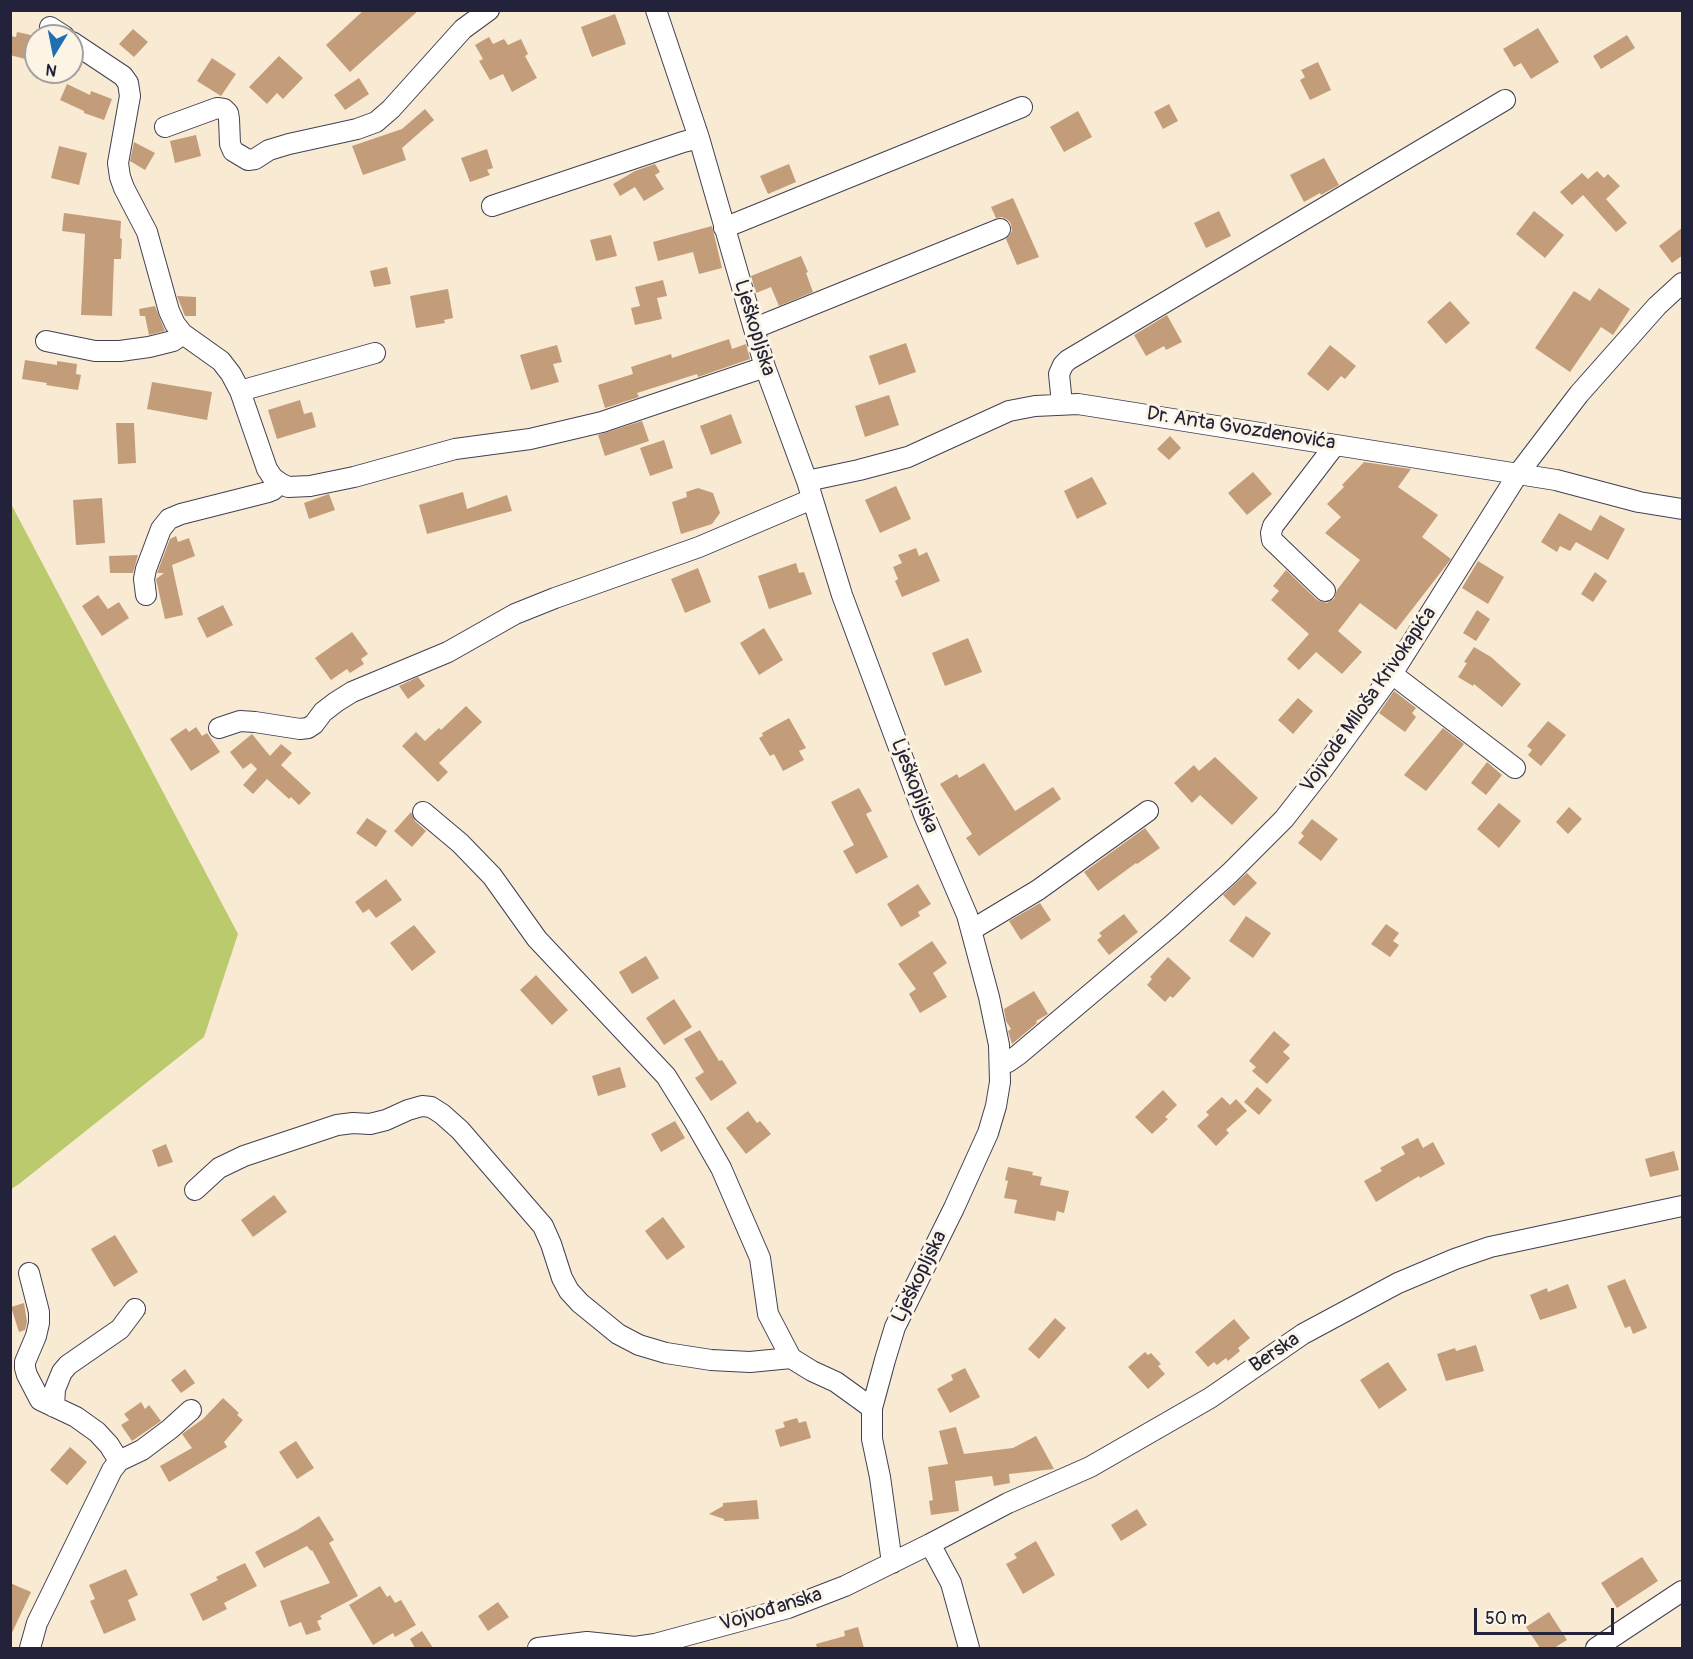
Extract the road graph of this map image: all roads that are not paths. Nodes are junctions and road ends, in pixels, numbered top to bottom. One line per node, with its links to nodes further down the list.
1 (489, 10): 6 (street)
2 (656, 10): 7 (street, Lješkopljska)
3 (84, 50): 13 (street)
4 (1505, 100): 18 (street)
5 (1022, 107): 9 (street)
6 (165, 127)
7 (699, 138): 8 (street); 9 (street, Lješkopljska)
8 (492, 206)
9 (724, 228): 12 (street, Lješkopljska)
10 (1000, 229): 12 (street)
11 (1683, 283): 20 (street, Vojvode Miloša Krivokapića)
12 (755, 328): 16 (street, Lješkopljska)
13 (183, 334): 14 (street); 17 (street)
14 (46, 341)
15 (375, 353): 17 (street)
16 (765, 367): 21 (street); 22 (street, Lješkopljska)
17 (240, 391): 21 (street)
18 (1062, 404): 19 (street, Dr. Anta Gvozdenovića); 22 (street, Dr. Anta Gvozdenovića)
19 (1335, 445): 20 (street, Dr. Anta Gvozdenovića); 24 (street)
20 (1518, 474): 23 (street, Dr. Anta Gvozdenovića); 26 (street, Vojvode Miloša Krivokapića)
21 (280, 483): 25 (street)
22 (809, 490): 27 (street, Dr. Anta Gvozdenovića); 31 (street, Lješkopljska)
23 (1683, 509)
24 (1324, 591)
25 (146, 595)
26 (1392, 674): 28 (street); 32 (street, Vojvode Miloša Krivokapića)
27 (219, 728)
28 (1515, 768)
29 (1148, 811): 31 (street)
30 (423, 812): 37 (street)
31 (971, 928): 32 (street, Lješkopljska)
32 (1000, 1064): 39 (street, Lješkopljska)
33 (195, 1190): 37 (street)
34 (1683, 1206): 42 (street, Berska)
35 (29, 1273): 38 (street)
36 (135, 1310): 38 (street)
37 (791, 1358): 39 (street)
38 (54, 1407): 41 (street)
39 (872, 1408): 43 (street, Lješkopljska)
40 (191, 1410): 41 (street)
41 (119, 1461): 45 (street)
42 (930, 1544): 43 (street, Berska); 48 (street)
43 (892, 1563): 47 (street, Vojvođanska)
44 (1683, 1591): 49 (street)
45 (30, 1648)
46 (538, 1648): 47 (street, Vojvođanska)
47 (634, 1648)
48 (969, 1648)
49 (1596, 1648)

